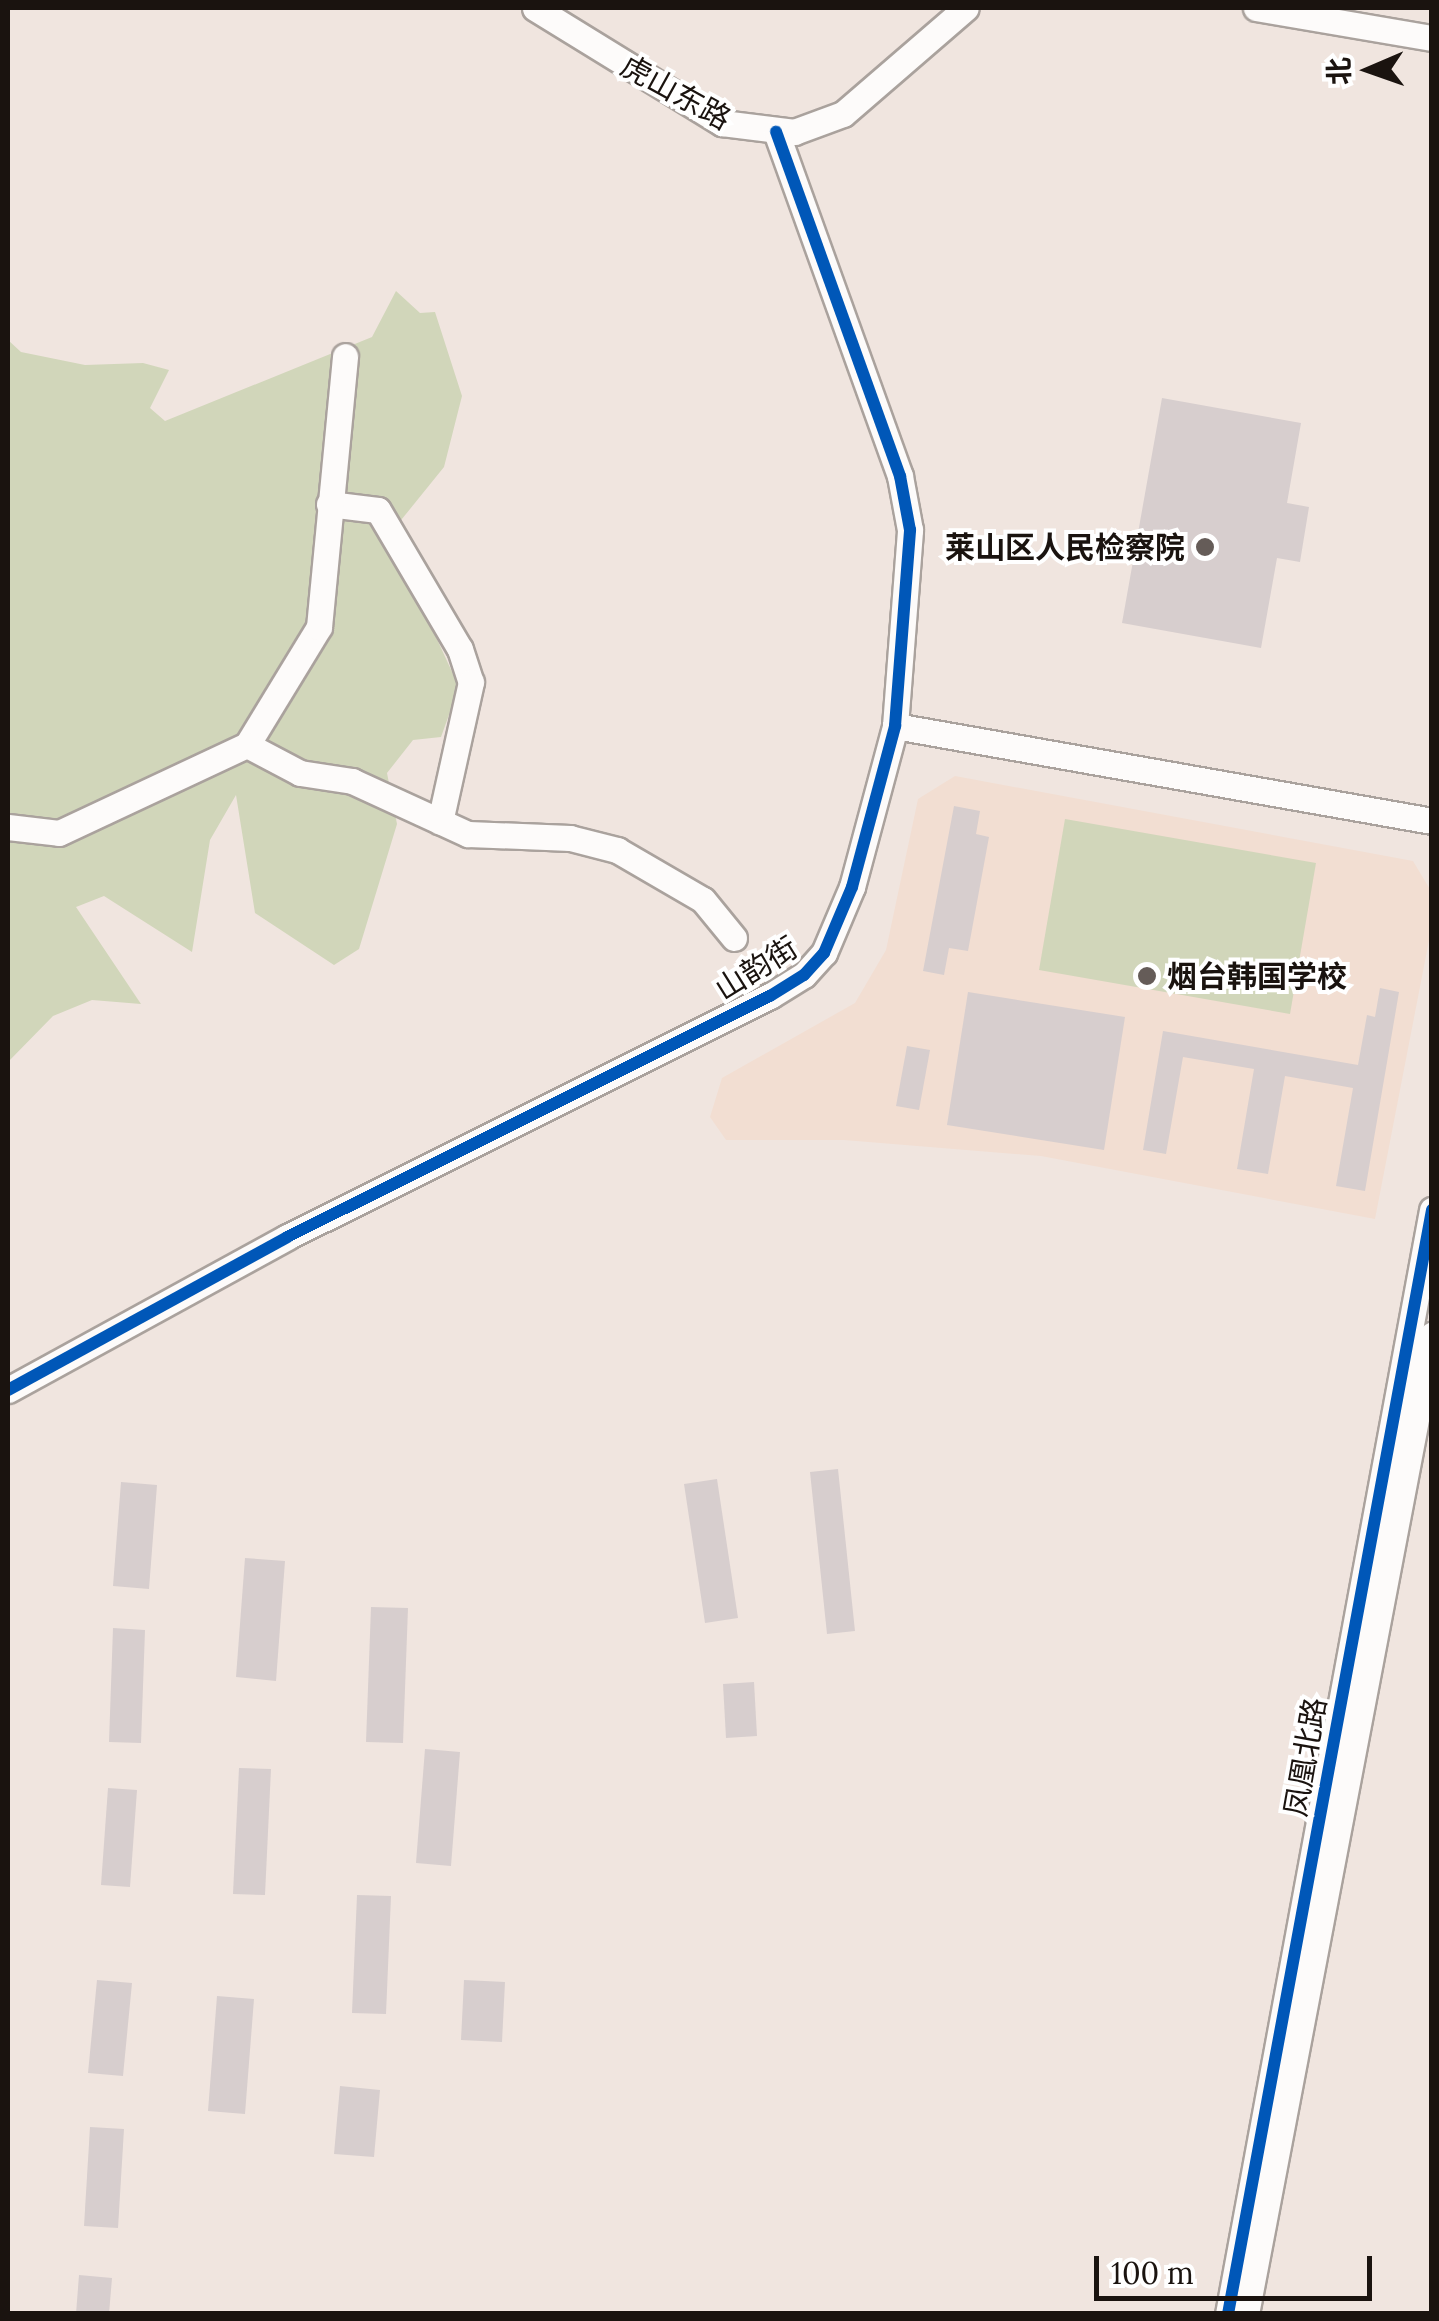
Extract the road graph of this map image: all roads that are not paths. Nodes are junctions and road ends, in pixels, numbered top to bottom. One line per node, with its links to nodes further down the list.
1 (535, 8): 5 (street, 虎山东路)
2 (966, 8): 5 (street, 虎山东路)
3 (1256, 8): 4 (street)
4 (1432, 38)
5 (776, 132): 8 (street, 山韵街)
6 (345, 356): 7 (street)
7 (329, 504): 9 (street); 11 (street)
8 (894, 726): 10 (street); 16 (street, 山韵街)
9 (247, 745): 11 (street); 12 (street)
10 (1432, 821)
11 (440, 822): 13 (street)
12 (8, 826)
13 (734, 938)
14 (1432, 1210): 17 (street, 凤凰北路)
15 (1432, 1334): 18 (street, 凤凰北路)
16 (8, 1390)
17 (1228, 2314)
18 (1246, 2314)

